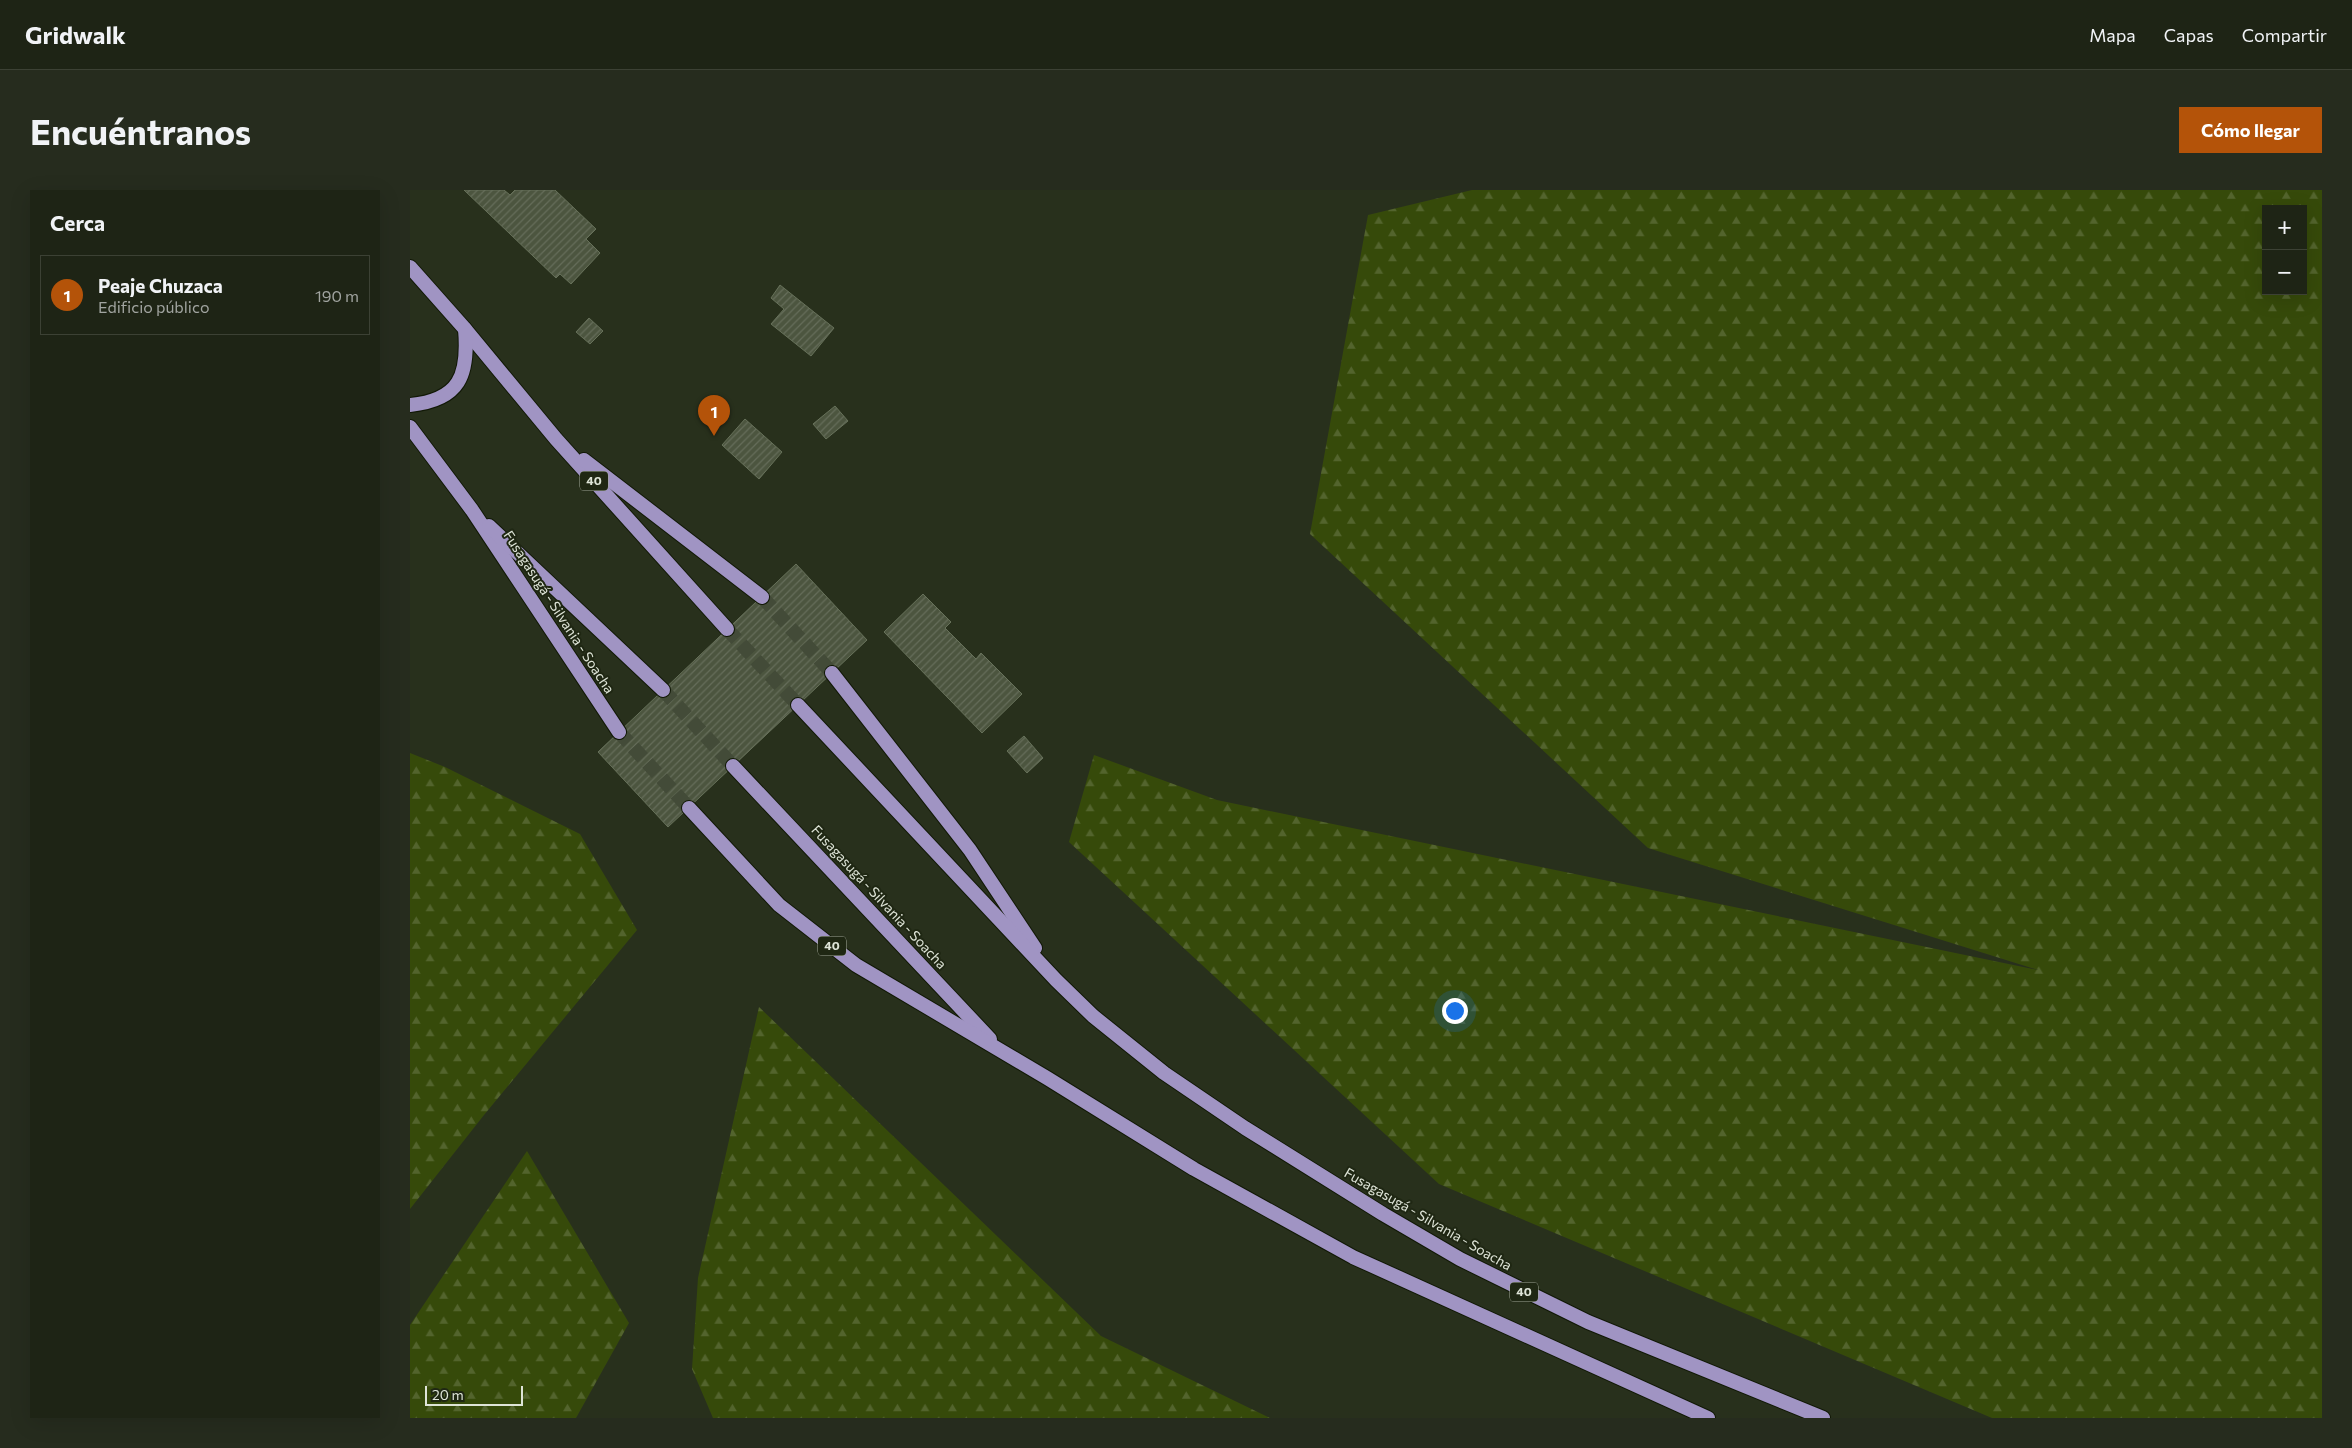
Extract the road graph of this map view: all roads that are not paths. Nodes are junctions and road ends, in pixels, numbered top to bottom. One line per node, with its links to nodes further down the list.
1 (410, 267): 2 (highway, 40)
2 (465, 329): 3 (highway); 5 (highway, 40)
3 (410, 405)
4 (410, 427): 6 (highway, Fusagasugá - Silvania - Soacha)
5 (556, 439): 7 (highway, 40); 8 (highway, 40)
6 (472, 510): 10 (highway, Fusagasugá - Silvania - Soacha); 12 (highway, Fusagasugá - Silvania - Soacha)
7 (762, 597)
8 (728, 629)
9 (832, 673): 15 (highway, Fusagasugá - Silvania - Soacha / 40)
10 (663, 690)
11 (798, 705): 15 (highway, Fusagasugá - Silvania - Soacha / 40)
12 (619, 732)
13 (734, 766): 16 (highway, Fusagasugá - Silvania - Soacha / 40)
14 (689, 808): 16 (highway, Fusagasugá - Silvania - Soacha / 40)
15 (1056, 980): 18 (highway, Fusagasugá - Silvania - Soacha / 40)
16 (1001, 1050): 17 (highway, Fusagasugá - Silvania - Soacha / 40)
17 (1708, 1418)
18 (1823, 1418)

